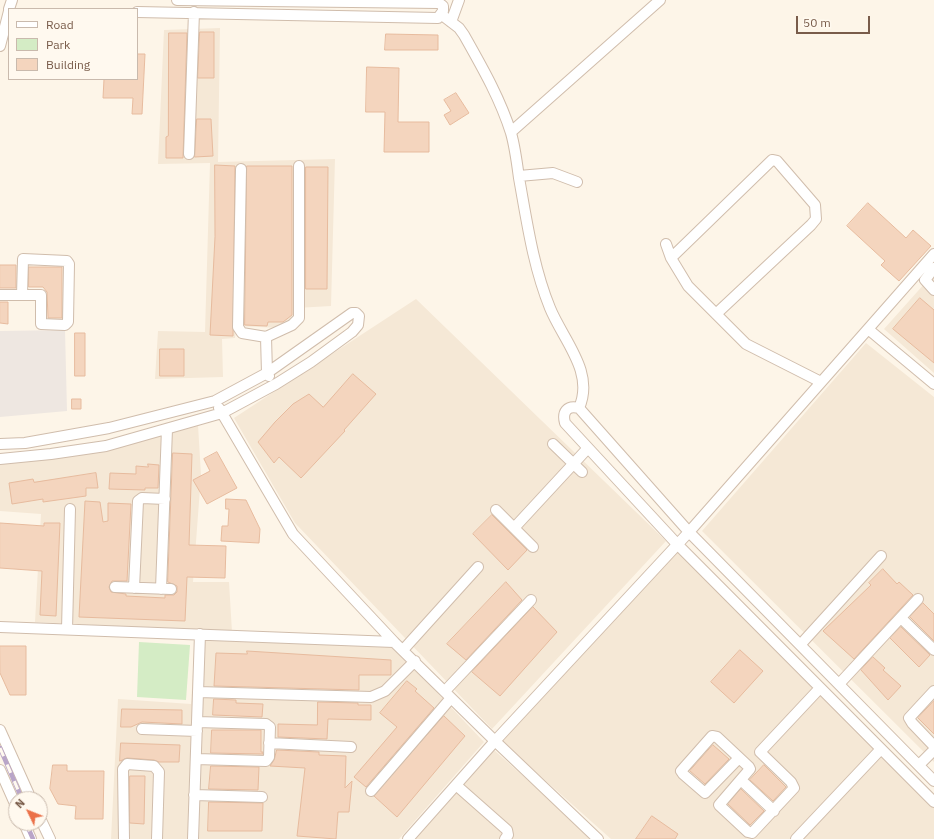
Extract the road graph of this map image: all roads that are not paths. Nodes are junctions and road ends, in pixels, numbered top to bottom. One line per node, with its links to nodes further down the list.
1 (177, 0): 2 (street)
2 (189, 0): 5 (street)
3 (459, 0): 12 (street)
4 (660, 0): 14 (street)
5 (296, 1): 6 (street)
6 (332, 1): 7 (street)
7 (404, 1): 11 (street)
8 (138, 12): 9 (street)
9 (194, 12): 11 (street); 15 (street)
10 (8, 15): 13 (street)
11 (442, 15): 12 (street)
12 (451, 22): 14 (street)
13 (0, 46)
14 (510, 132): 18 (street)
15 (189, 154)
16 (299, 166): 29 (street)
17 (241, 169): 29 (street)
18 (519, 176): 19 (street); 35 (street)
19 (577, 182)
20 (666, 244): 22 (street)
21 (934, 254): 28 (street)
22 (671, 258): 27 (street); 27 (street)
23 (934, 268): 24 (street)
24 (934, 290)
25 (0, 295): 26 (street)
26 (22, 295): 26 (street)
27 (716, 314): 31 (street)
28 (868, 329): 31 (street); 33 (street)
29 (266, 337): 30 (street)
30 (267, 373): 32 (street); 32 (street); 34 (street)
31 (821, 382): 50 (street)
32 (276, 384): 36 (street)
33 (934, 384)
34 (215, 401): 36 (street); 38 (street)
35 (579, 408): 42 (street); 50 (street)
36 (222, 413): 37 (street); 63 (street)
37 (167, 429): 41 (street); 46 (street)
38 (103, 430): 39 (street); 41 (street)
39 (0, 444)
40 (553, 444): 44 (street)
41 (106, 446): 43 (street)
42 (588, 448): 44 (street); 51 (street)
43 (0, 459)
44 (574, 464): 45 (street); 49 (street)
45 (582, 472)
46 (165, 499): 56 (street); 56 (street)
47 (70, 510): 61 (street)
48 (496, 510): 49 (street)
49 (514, 528): 52 (street)
50 (689, 532): 51 (street); 64 (street)
51 (677, 544): 69 (street); 76 (street)
52 (533, 547)
53 (881, 556): 64 (street)
54 (478, 568): 65 (street)
55 (115, 587): 56 (street)
56 (134, 588)
57 (918, 599): 59 (street)
58 (531, 600): 72 (street)
59 (901, 618): 66 (street); 68 (street)
60 (0, 627): 61 (street)
61 (67, 629): 62 (street)
62 (200, 634): 63 (street); 71 (street)
63 (394, 642): 65 (street)
64 (801, 644): 68 (street)
65 (403, 650): 67 (street)
66 (934, 650)
67 (415, 661): 71 (street); 72 (street)
68 (840, 683): 86 (street)
69 (820, 688): 80 (street); 82 (street)
70 (934, 691): 78 (street)
71 (198, 692): 73 (street)
72 (448, 695): 76 (street); 93 (street)
73 (197, 726): 74 (street); 77 (street); 84 (street)
74 (142, 729)
75 (0, 730): 92 (street)
76 (494, 741): 90 (street); 103 (street)
77 (269, 743): 79 (street); 84 (street)
78 (934, 746)
79 (351, 747)
80 (881, 749): 96 (street); 104 (street)
81 (934, 750): 86 (street)
82 (760, 752): 85 (street); 97 (street)
83 (739, 758): 83 (street); 85 (street)
84 (196, 759): 94 (street)
85 (747, 765): 88 (street)
86 (919, 765): 89 (street)
87 (0, 770): 91 (street)
88 (741, 780): 97 (street); 97 (street)
89 (934, 780)
90 (456, 785): 101 (street); 102 (street)
91 (9, 791)
92 (27, 791)
93 (371, 791)
94 (194, 795): 95 (street); 100 (street)
95 (262, 798)
96 (934, 802)
97 (774, 811)
98 (124, 839): 99 (street)
99 (157, 839)
100 (193, 839)
101 (408, 839)
102 (505, 839)
103 (598, 839)
104 (796, 839)

